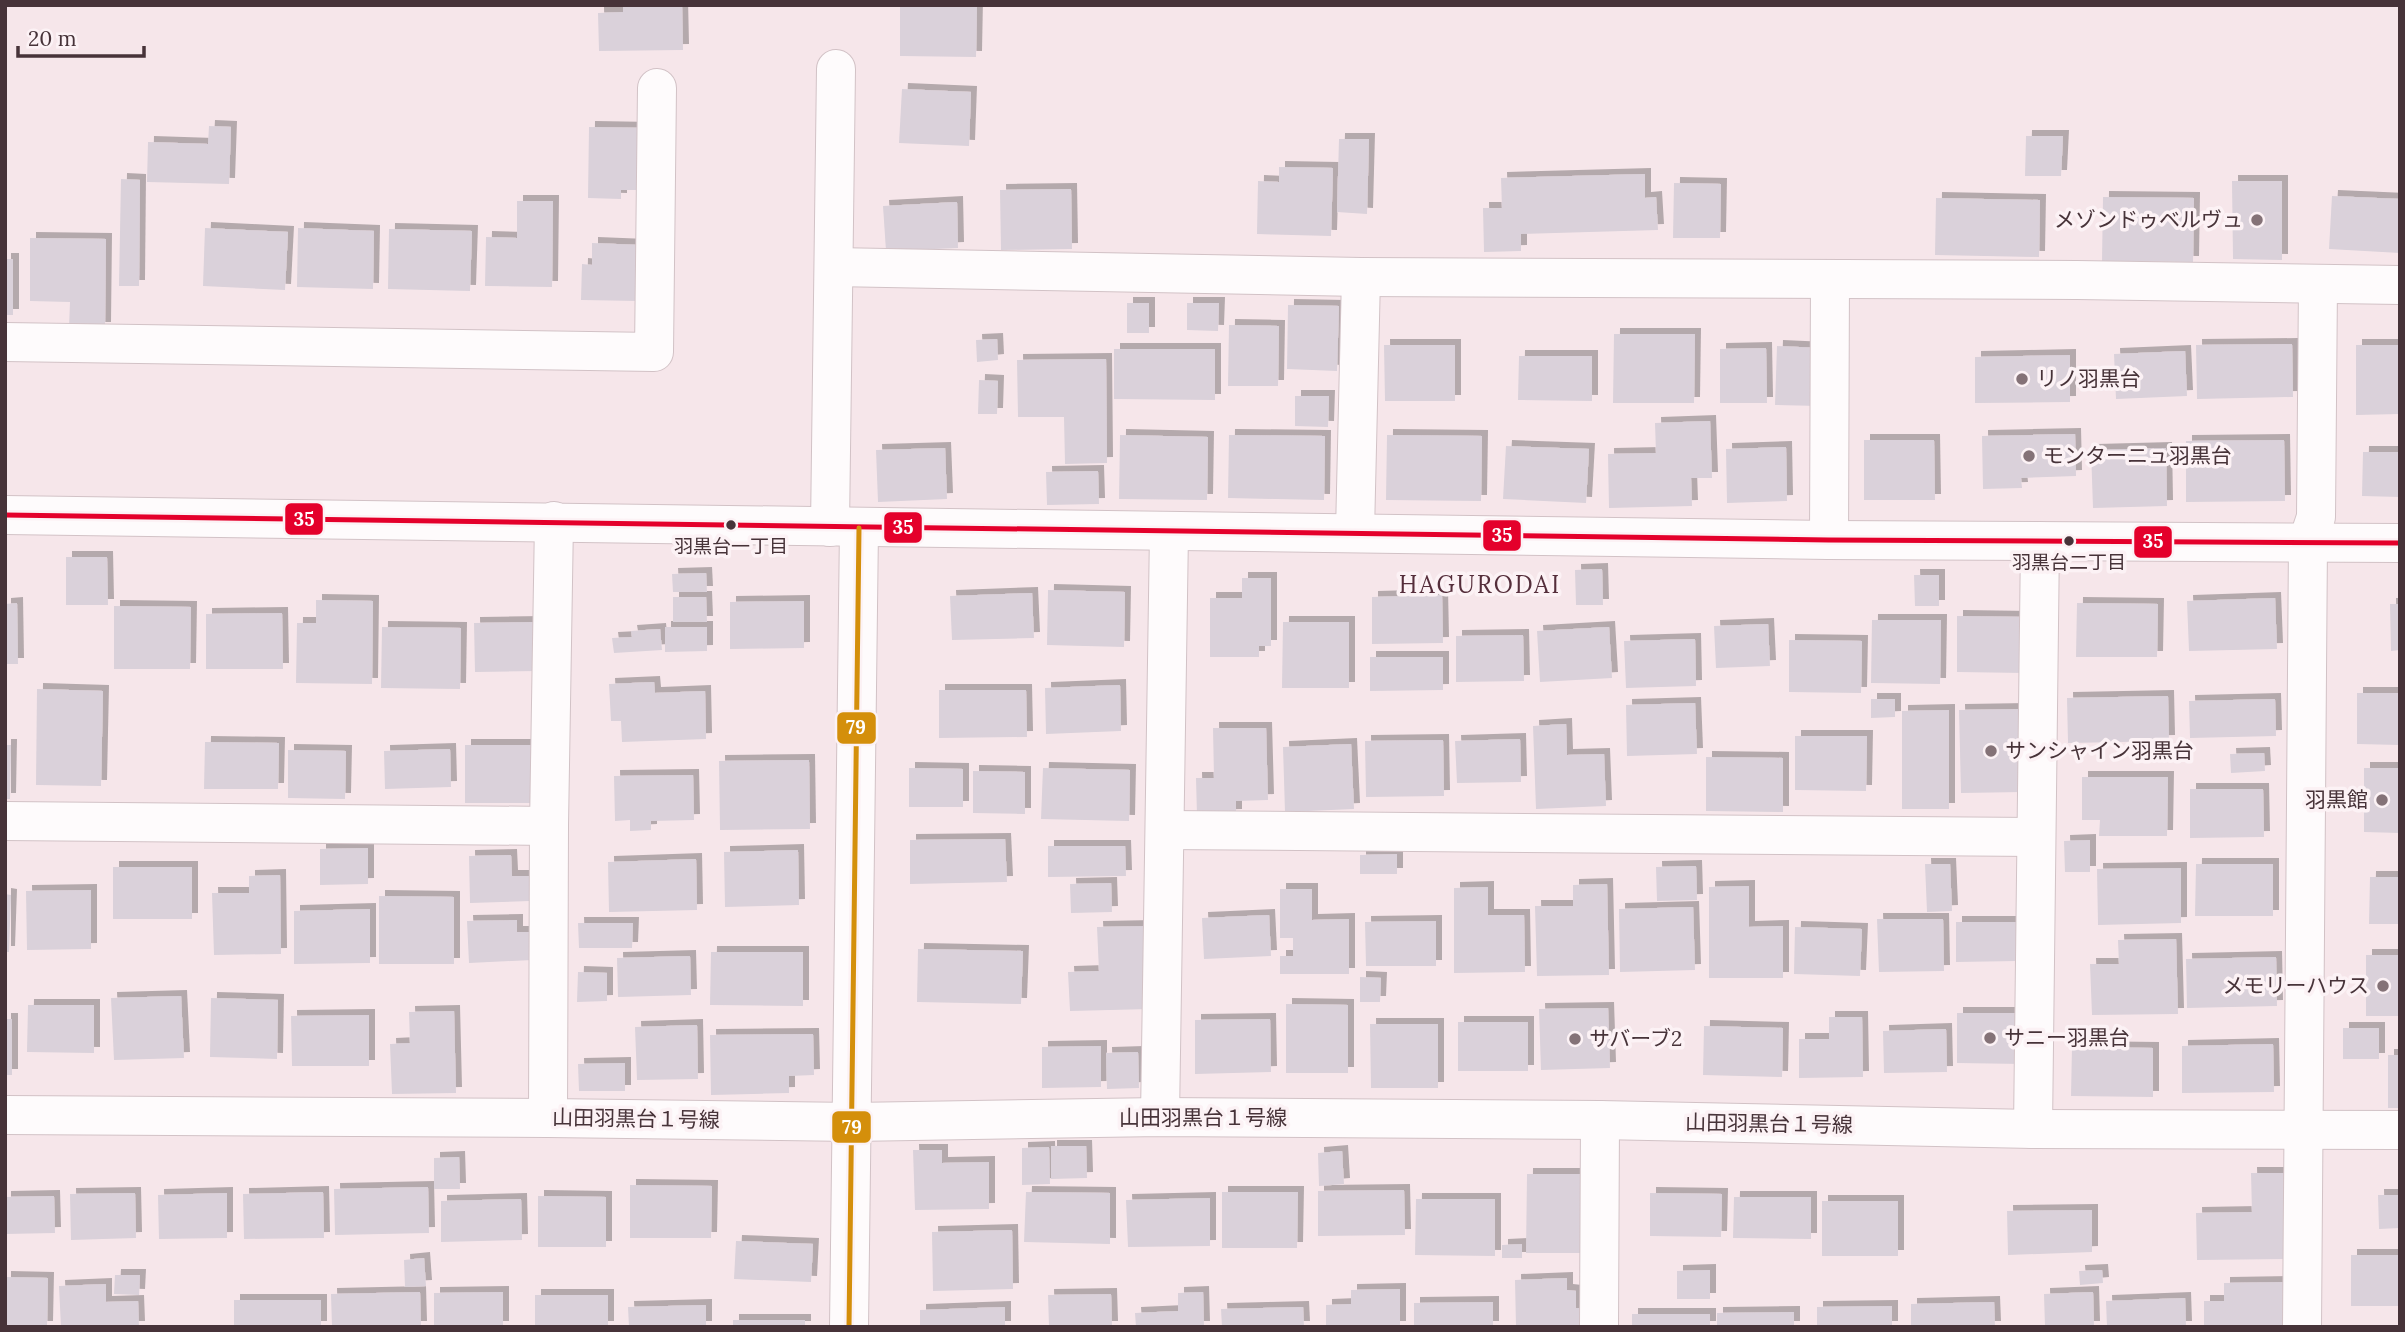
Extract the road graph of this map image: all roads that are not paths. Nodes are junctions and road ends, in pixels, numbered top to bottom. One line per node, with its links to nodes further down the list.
1 (836, 69): 3 (street)
2 (657, 88): 8 (street)
3 (834, 267): 4 (street); 11 (street)
4 (1361, 277): 5 (street); 13 (street)
5 (1830, 279): 6 (street); 14 (street)
6 (2318, 284): 7 (street); 16 (street)
7 (2400, 285)
8 (5, 342)
9 (5, 515): 10 (street)
10 (554, 521): 11 (street); 19 (street)
11 (844, 527): 12 (street); 26 (street)
12 (1168, 532): 13 (street); 20 (street)
13 (1355, 532): 14 (street)
14 (1829, 540): 15 (street)
15 (2040, 541): 16 (street); 21 (street)
16 (2308, 541): 17 (street); 27 (street)
17 (2400, 543)
18 (5, 821): 19 (street)
19 (549, 826): 24 (street)
20 (1165, 830): 21 (street); 23 (street)
21 (2036, 837): 28 (street)
22 (5, 1115): 24 (street, 山田羽黒台１号線)
23 (1160, 1117): 25 (street, 山田羽黒台１号線); 26 (street, 山田羽黒台１号線)
24 (548, 1118): 26 (street, 山田羽黒台１号線)
25 (1600, 1120): 28 (street, 山田羽黒台１号線); 31 (street)
26 (853, 1122): 30 (street)
27 (2304, 1128): 28 (street, 山田羽黒台１号線); 29 (street, 山田羽黒台１号線); 32 (street)
28 (2033, 1129)
29 (2400, 1130)
30 (849, 1327)
31 (1599, 1327)
32 (2302, 1327)

